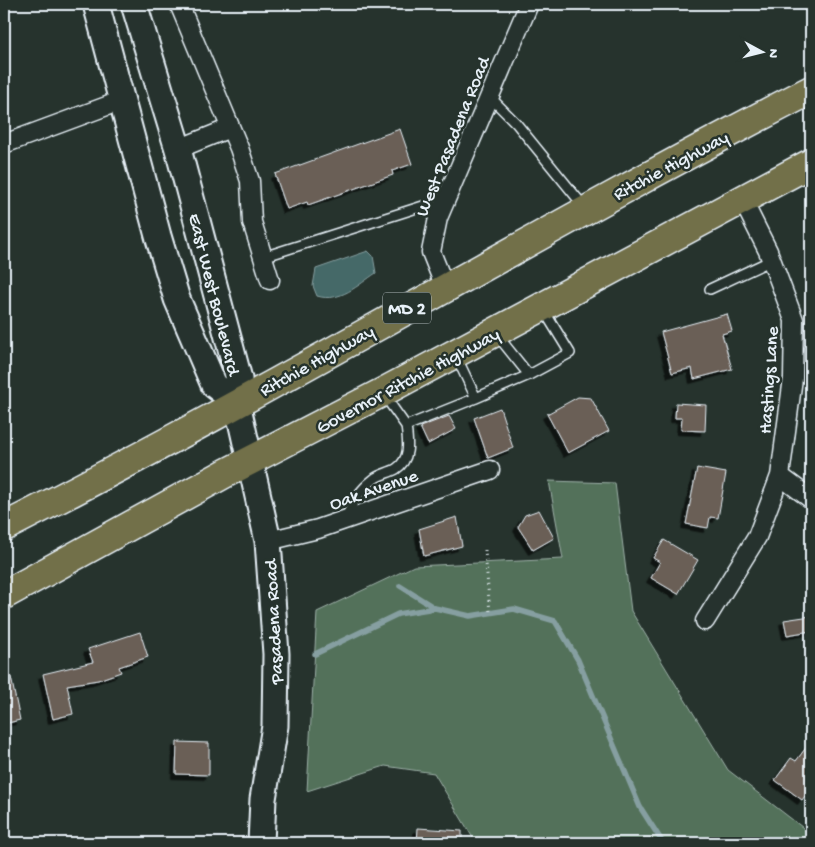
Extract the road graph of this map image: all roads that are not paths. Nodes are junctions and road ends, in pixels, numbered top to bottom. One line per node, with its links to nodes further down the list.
1 (96, 4): 7 (main road, East West Boulevard)
2 (134, 4): 10 (main road, East West Boulevard)
3 (179, 4): 8 (street)
4 (529, 4): 6 (street, West Pasadena Road)
5 (811, 90): 14 (highway, Ritchie Highway / MD 2)
6 (490, 97): 13 (street, West Pasadena Road); 14 (lane)
7 (123, 100): 9 (street); 26 (main road, East West Boulevard)
8 (230, 128): 10 (street); 15 (street)
9 (4, 144)
10 (178, 149): 26 (main road, East West Boulevard)
11 (811, 162): 12 (highway, Governor Ritchie Highway)
12 (742, 199): 16 (street, Hastings Lane); 20 (highway, Governor Ritchie Highway)
13 (444, 206): 15 (lane); 18 (street, West Pasadena Road)
14 (586, 209): 18 (highway, Ritchie Highway / MD 2)
15 (263, 256): 17 (street)
16 (772, 260): 19 (lane); 30 (street, Hastings Lane)
17 (270, 280)
18 (445, 286): 26 (highway, Ritchie Highway / MD 2)
19 (710, 289)
20 (541, 307): 21 (highway, Governor Ritchie Highway); 23 (lane)
21 (495, 332): 22 (highway, Governor Ritchie Highway); 23 (lane)
22 (455, 354): 24 (highway, Governor Ritchie Highway); 25 (lane)
23 (529, 375): 25 (lane)
24 (383, 392): 27 (lane); 28 (highway, Governor Ritchie Highway)
25 (476, 398): 27 (lane)
26 (237, 403): 28 (main road, Pasadena Road); 33 (highway, Ritchie Highway / MD 2)
27 (406, 426): 32 (lane)
28 (252, 462): 34 (main road, Pasadena Road); 35 (highway, Governor Ritchie Highway)
29 (490, 470): 32 (street, Oak Avenue)
30 (780, 476): 31 (street); 36 (street, Hastings Lane)
31 (811, 499)
32 (346, 519): 34 (street, Oak Avenue)
33 (4, 527)
34 (268, 541): 37 (main road, Pasadena Road)
35 (4, 595)
36 (706, 621)
37 (261, 843)

